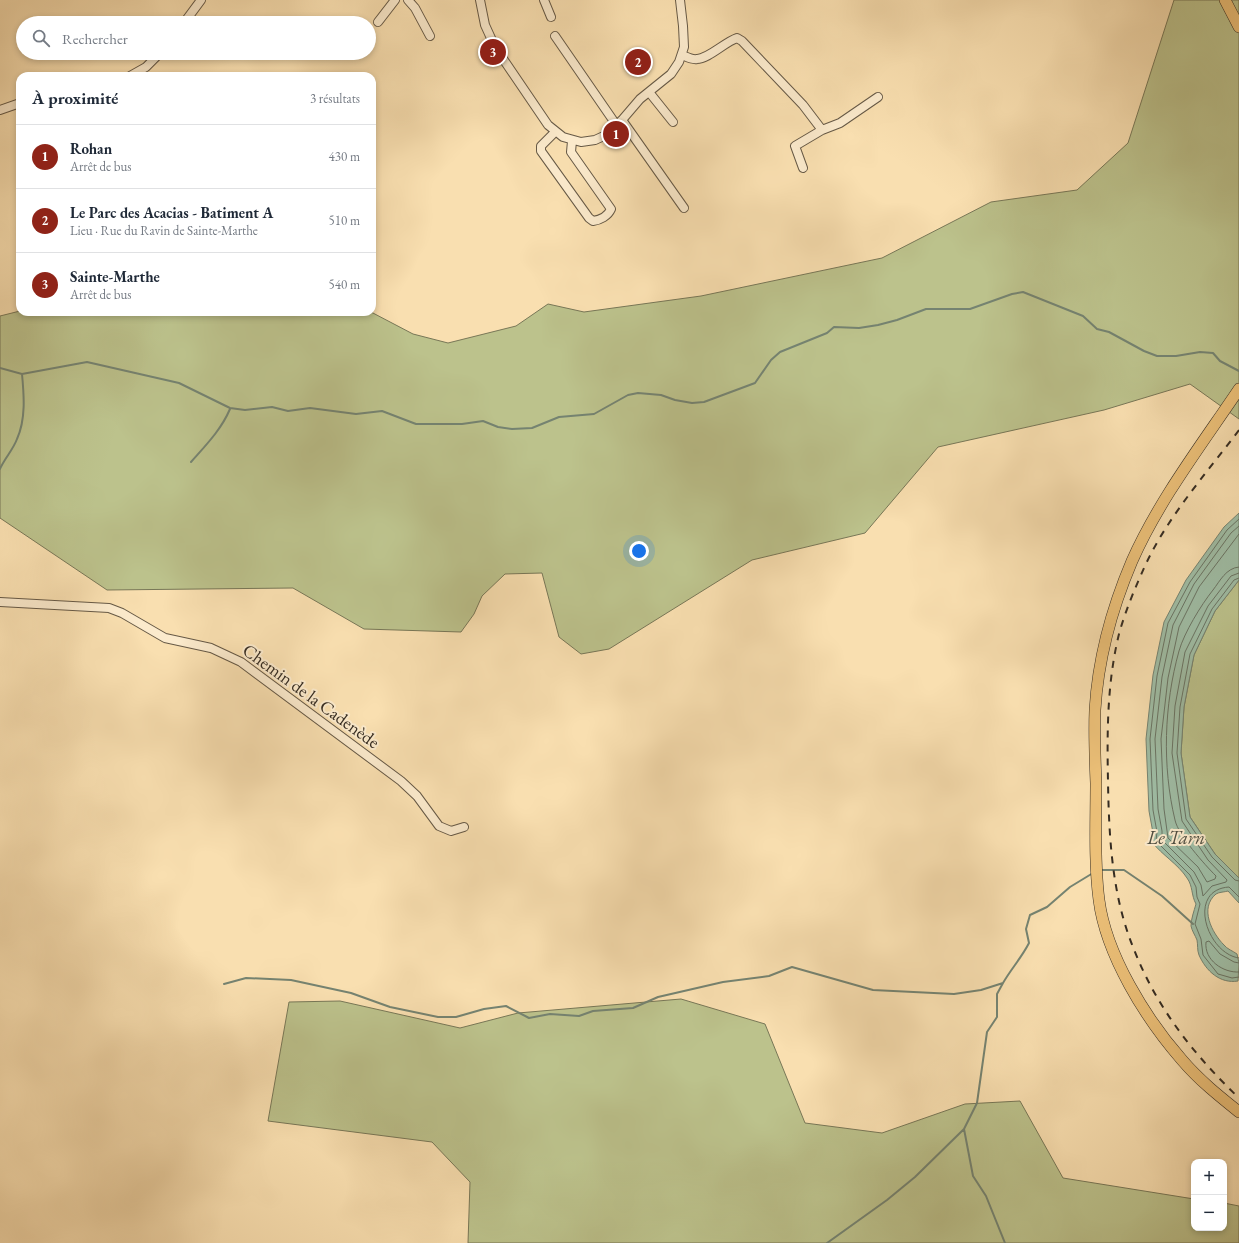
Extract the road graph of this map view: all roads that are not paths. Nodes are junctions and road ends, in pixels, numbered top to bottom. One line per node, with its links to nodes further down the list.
1 (201, 0): 8 (street)
2 (395, 0): 10 (street)
3 (408, 0): 12 (street)
4 (480, 0): 24 (street)
5 (544, 0): 9 (street)
6 (680, 0): 14 (street)
7 (1225, 0): 11 (main road)
8 (189, 16)
9 (551, 17)
10 (378, 22)
11 (1239, 27)
12 (430, 36)
13 (555, 36): 22 (street)
14 (682, 55): 17 (street); 23 (street)
15 (153, 60): 16 (street)
16 (137, 72)
17 (649, 92): 21 (street); 22 (street)
18 (878, 98): 23 (street)
19 (16, 104): 20 (street)
20 (0, 110)
21 (673, 122)
22 (620, 123): 25 (street); 27 (street)
23 (822, 130): 26 (street)
24 (555, 132): 25 (street); 25 (street)
25 (572, 141)
26 (803, 168)
27 (684, 208)
28 (1239, 389): 31 (main road)
29 (0, 602): 30 (street, Chemin de la Cadenède)
30 (464, 827)
31 (1239, 1112)

